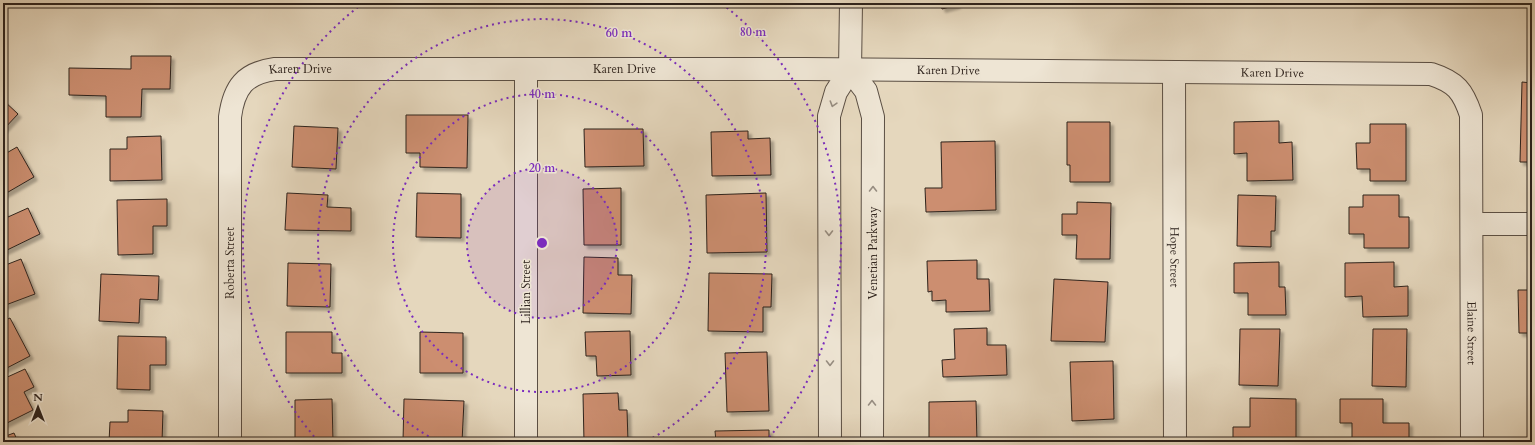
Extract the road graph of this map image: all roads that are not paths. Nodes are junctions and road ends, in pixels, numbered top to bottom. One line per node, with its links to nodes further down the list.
1 (851, 3): 3 (street)
2 (526, 69): 3 (street, Karen Drive); 5 (street, Karen Drive); 9 (street, Lillian Street)
3 (850, 70): 4 (street, Karen Drive); 10 (street, one-way to 10); 11 (street, Venetian Parkway, one-way to 3)
4 (1174, 73): 6 (street, Karen Drive); 12 (street, Hope Street)
5 (240, 86): 8 (street, Roberta Street)
6 (1472, 224): 7 (street); 13 (street, Elaine Street)
7 (1532, 224)
8 (230, 442)
9 (526, 442)
10 (830, 442)
11 (872, 442)
12 (1175, 442)
13 (1472, 442)

